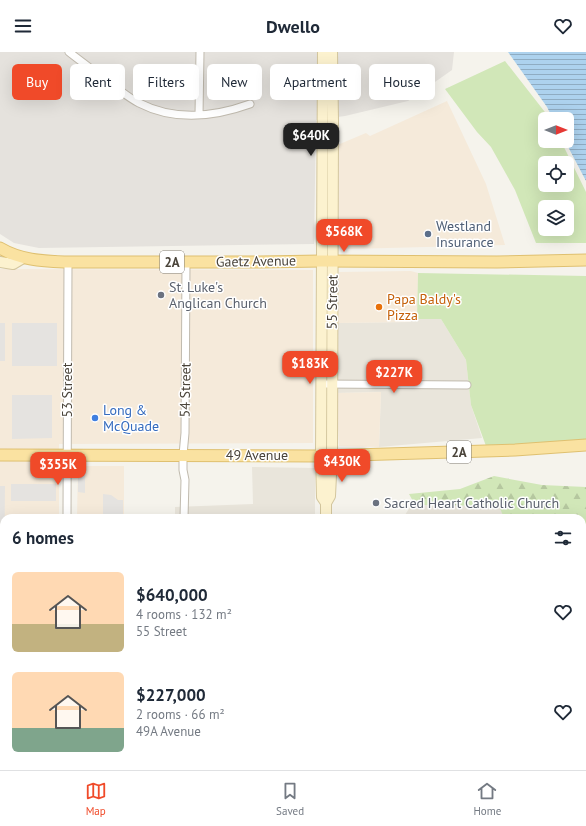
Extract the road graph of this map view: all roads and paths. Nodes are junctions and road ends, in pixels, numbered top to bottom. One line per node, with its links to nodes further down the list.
1 (69, 52): 6 (street)
2 (200, 52): 6 (street)
3 (323, 52): 9 (street, 55 Street)
4 (332, 52): 10 (street, 55 Street)
5 (250, 104): 6 (street)
6 (199, 115)
7 (0, 248): 8 (main road, 2A)
8 (23, 258): 12 (street, Gaetz Avenue); 13 (main road, Gaetz Avenue / 2A)
9 (321, 260): 10 (main road, Gaetz Avenue / 2A); 14 (main road, Gaetz Avenue / 2A); 15 (street, 55 Street)
10 (333, 260): 11 (main road, Gaetz Avenue / 2A); 16 (street, 55 Street)
11 (586, 260)
12 (0, 262)
13 (68, 262): 14 (main road, Gaetz Avenue / 2A); 20 (street, 53 Street)
14 (186, 262): 21 (street, 54 Street)
15 (321, 384): 16 (street); 22 (street, 55 Street)
16 (332, 384): 17 (street); 22 (street, 55 Street)
17 (467, 385)
18 (586, 445): 22 (main road, 49 Avenue / 2A)
19 (0, 455): 20 (main road, 49 Avenue / 2A)
20 (67, 455): 21 (main road, 49 Avenue / 2A); 23 (street, 53 Street)
21 (182, 455): 22 (main road, 49 Avenue / 2A); 24 (street, 54 Street)
22 (327, 455): 25 (street, 55 Street)
23 (67, 514)
24 (184, 514)
25 (326, 514)

